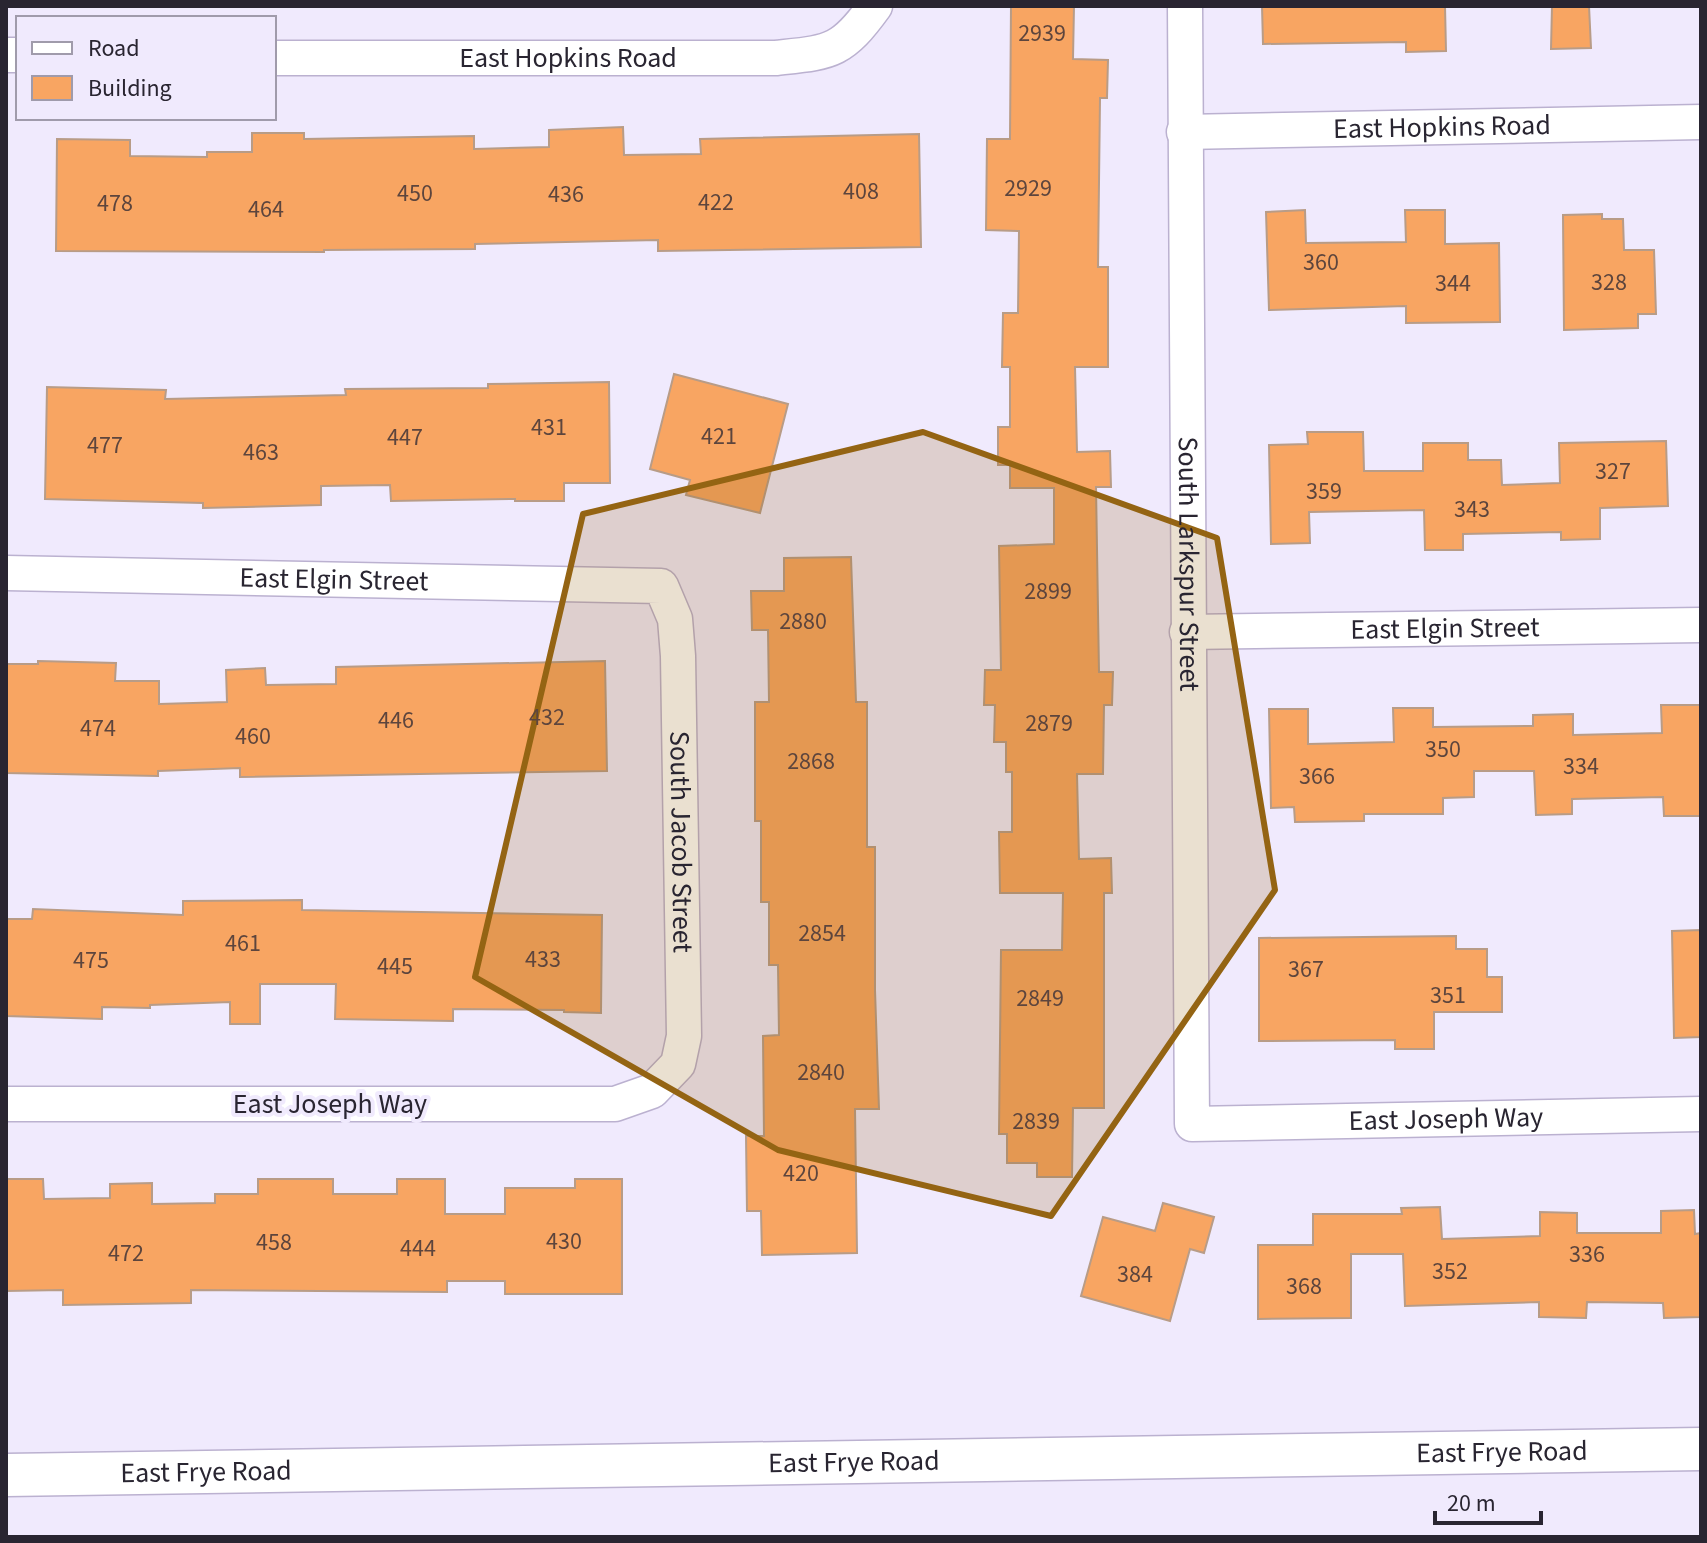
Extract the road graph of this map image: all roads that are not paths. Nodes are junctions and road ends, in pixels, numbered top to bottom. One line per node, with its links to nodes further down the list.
1 (875, 6): 3 (street, East Hopkins Road)
2 (1185, 6): 5 (street, South Larkspur Street)
3 (276, 58)
4 (1701, 122): 5 (street, East Hopkins Road)
5 (1184, 132): 9 (street, South Larkspur Street)
6 (6, 573): 7 (street, East Elgin Street)
7 (661, 586): 10 (street, South Jacob Street)
8 (1701, 625): 9 (street, East Elgin Street)
9 (1187, 632): 13 (street, South Larkspur Street)
10 (652, 1091): 11 (street, East Joseph Way)
11 (6, 1104)
12 (1701, 1114): 13 (street, East Joseph Way)
13 (1192, 1124)
14 (1701, 1449): 15 (street, East Frye Road)
15 (6, 1475)

